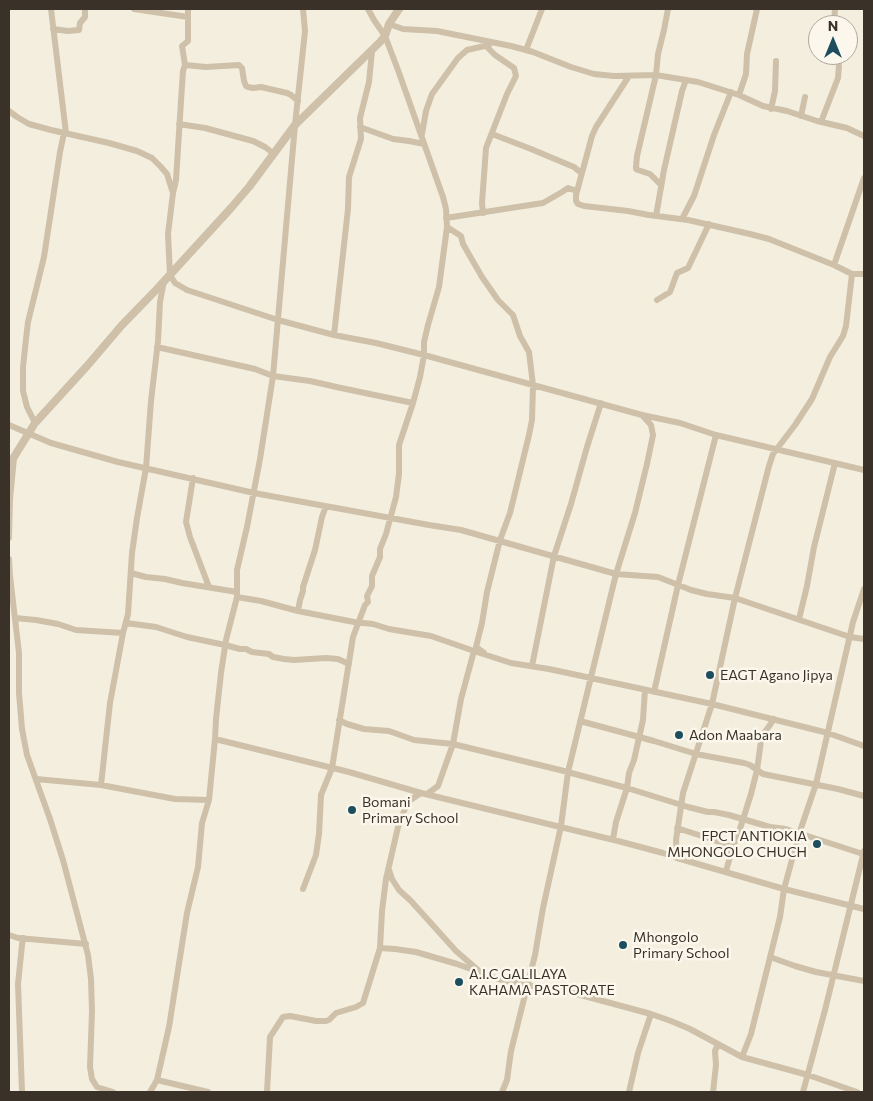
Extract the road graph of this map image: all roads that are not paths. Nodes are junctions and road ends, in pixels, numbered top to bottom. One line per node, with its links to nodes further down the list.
1 (51, 9): 13 (street)
2 (85, 9): 13 (street)
3 (134, 9): 11 (street)
4 (188, 9): 11 (street)
5 (303, 9): 27 (street)
6 (368, 9): 14 (street)
7 (400, 9): 12 (street)
8 (542, 9): 17 (street)
9 (668, 9): 22 (street)
10 (757, 9): 25 (street)
11 (188, 16): 20 (street)
12 (389, 24): 14 (street); 15 (street)
13 (53, 29): 35 (street)
14 (385, 36): 18 (street); 37 (street)
15 (497, 43): 16 (street); 17 (street)
16 (486, 46): 36 (street); 37 (street)
17 (526, 50): 23 (street)
18 (372, 51): 33 (street); 34 (street)
19 (776, 61): 28 (street)
20 (185, 65): 27 (street); 32 (street)
21 (838, 65): 31 (street)
22 (656, 75): 23 (street); 24 (street); 43 (street)
23 (629, 76): 41 (street)
24 (686, 80): 25 (street); 43 (street)
25 (735, 93): 28 (street); 49 (street)
26 (805, 97): 30 (street)
27 (298, 101): 33 (street)
28 (771, 108): 30 (street)
29 (9, 110): 35 (street)
30 (801, 116): 31 (street)
31 (821, 122): 38 (street)
32 (179, 124): 40 (street); 45 (street)
33 (295, 125): 40 (street); 57 (street)
34 (360, 127): 39 (street); 58 (street)
35 (65, 133): 45 (street); 66 (street)
36 (492, 134): 41 (street); 46 (street)
37 (421, 136): 39 (street)
38 (864, 136)
39 (424, 144): 48 (street)
40 (274, 154): 55 (street)
41 (582, 173): 44 (street)
42 (864, 178): 52 (street)
43 (661, 185): 47 (street)
44 (577, 191): 46 (street); 47 (street)
45 (173, 193): 55 (street)
46 (482, 213): 48 (street)
47 (656, 216): 49 (street)
48 (446, 218): 51 (street)
49 (682, 219): 50 (street)
50 (709, 224): 52 (street); 56 (street)
51 (447, 227): 60 (street); 62 (street)
52 (834, 265): 53 (street)
53 (852, 274): 54 (street); 70 (street)
54 (864, 274)
55 (167, 277): 57 (street); 59 (street); 66 (street)
56 (657, 300)
57 (278, 320): 58 (street); 61 (street)
58 (334, 335): 60 (street)
59 (157, 348): 61 (street); 74 (street)
60 (424, 355): 62 (street); 63 (street)
61 (273, 376): 63 (street); 77 (street)
62 (533, 384): 64 (street); 81 (street)
63 (413, 403): 79 (street)
64 (601, 403): 65 (street); 82 (street)
65 (642, 415): 69 (street); 85 (street)
66 (35, 423): 68 (street)
67 (9, 425): 68 (street)
68 (28, 434): 71 (street); 74 (street)
69 (716, 435): 70 (street); 86 (street)
70 (777, 450): 72 (street); 90 (street)
71 (14, 457): 73 (street); 80 (street)
72 (835, 463): 75 (street); 92 (street)
73 (9, 465)
74 (146, 468): 76 (street); 84 (street)
75 (864, 470)
76 (193, 478): 77 (street); 87 (street)
77 (254, 493): 78 (street); 89 (street)
78 (326, 506): 79 (street); 91 (street)
79 (391, 518): 81 (street); 94 (street)
80 (9, 538)
81 (500, 540): 82 (street); 101 (street)
82 (554, 556): 85 (street); 103 (street)
83 (9, 559): 93 (street)
84 (131, 573): 87 (street); 95 (street)
85 (616, 574): 86 (street); 104 (street)
86 (678, 585): 90 (street); 106 (street)
87 (209, 587): 89 (street)
88 (864, 589): 97 (street)
89 (237, 595): 91 (street); 99 (street)
90 (735, 598): 92 (street); 107 (street)
91 (298, 611): 94 (street)
92 (799, 619): 97 (street)
93 (13, 621): 96 (street); 120 (street)
94 (359, 622): 100 (street); 102 (street)
95 (126, 623): 96 (street); 99 (street)
96 (123, 633): 122 (street)
97 (850, 637): 98 (street); 111 (street)
98 (864, 639)
99 (225, 645): 102 (street); 113 (street)
100 (474, 651): 101 (street); 114 (street)
101 (488, 656): 103 (street)
102 (349, 664): 109 (street)
103 (532, 666): 104 (street)
104 (590, 679): 105 (street); 110 (street)
105 (645, 690): 106 (street); 112 (street)
106 (654, 692): 107 (street)
107 (712, 704): 108 (street); 116 (street)
108 (774, 719): 111 (street); 118 (street)
109 (339, 720): 114 (street); 117 (street)
110 (580, 721): 112 (street); 119 (street)
111 (828, 733): 115 (street); 121 (street)
112 (639, 737): 116 (street); 123 (street)
113 (216, 740): 117 (street); 126 (street)
114 (453, 744): 119 (street); 124 (street)
115 (864, 746)
116 (696, 754): 118 (street); 127 (street)
117 (332, 768): 124 (street); 138 (street)
118 (757, 770): 121 (street); 128 (street)
119 (568, 772): 123 (street); 129 (street)
120 (36, 779): 122 (street); 144 (street)
121 (816, 784): 125 (street); 131 (street)
122 (101, 785): 126 (street)
123 (627, 788): 127 (street); 132 (street)
124 (424, 794): 129 (street); 136 (street)
125 (864, 796)
126 (209, 800): 155 (street)
127 (682, 805): 128 (street); 130 (street)
128 (743, 819): 131 (street); 133 (street)
129 (561, 826): 132 (street); 150 (street)
130 (677, 828): 133 (street); 135 (street)
131 (799, 834): 134 (street); 139 (street)
132 (613, 839): 135 (street)
133 (733, 847): 137 (street)
134 (864, 853): 140 (street)
135 (677, 858): 137 (street)
136 (389, 869): 145 (street); 147 (street)
137 (726, 871): 139 (street)
138 (303, 889)
139 (784, 889): 140 (street); 146 (street)
140 (850, 906): 141 (street); 148 (street)
141 (864, 909)
142 (9, 935): 143 (street)
143 (23, 938): 144 (street); 157 (street)
144 (86, 944): 156 (street)
145 (380, 948): 147 (street); 161 (street)
146 (770, 957): 148 (street); 153 (street)
147 (482, 972): 150 (street)
148 (834, 975): 149 (street); 154 (street)
149 (864, 981)
150 (527, 985): 151 (street); 162 (street)
151 (651, 1014): 152 (street); 163 (street)
152 (718, 1044): 153 (street); 164 (street)
153 (742, 1057): 154 (street)
154 (808, 1075): 165 (street); 166 (street)
155 (156, 1080): 159 (street); 160 (street)
156 (96, 1090): 158 (street)
157 (22, 1092)
158 (113, 1092)
159 (150, 1092)
160 (208, 1092)
161 (266, 1092)
162 (502, 1092)
163 (629, 1092)
164 (713, 1092)
165 (803, 1092)
166 (857, 1092)

